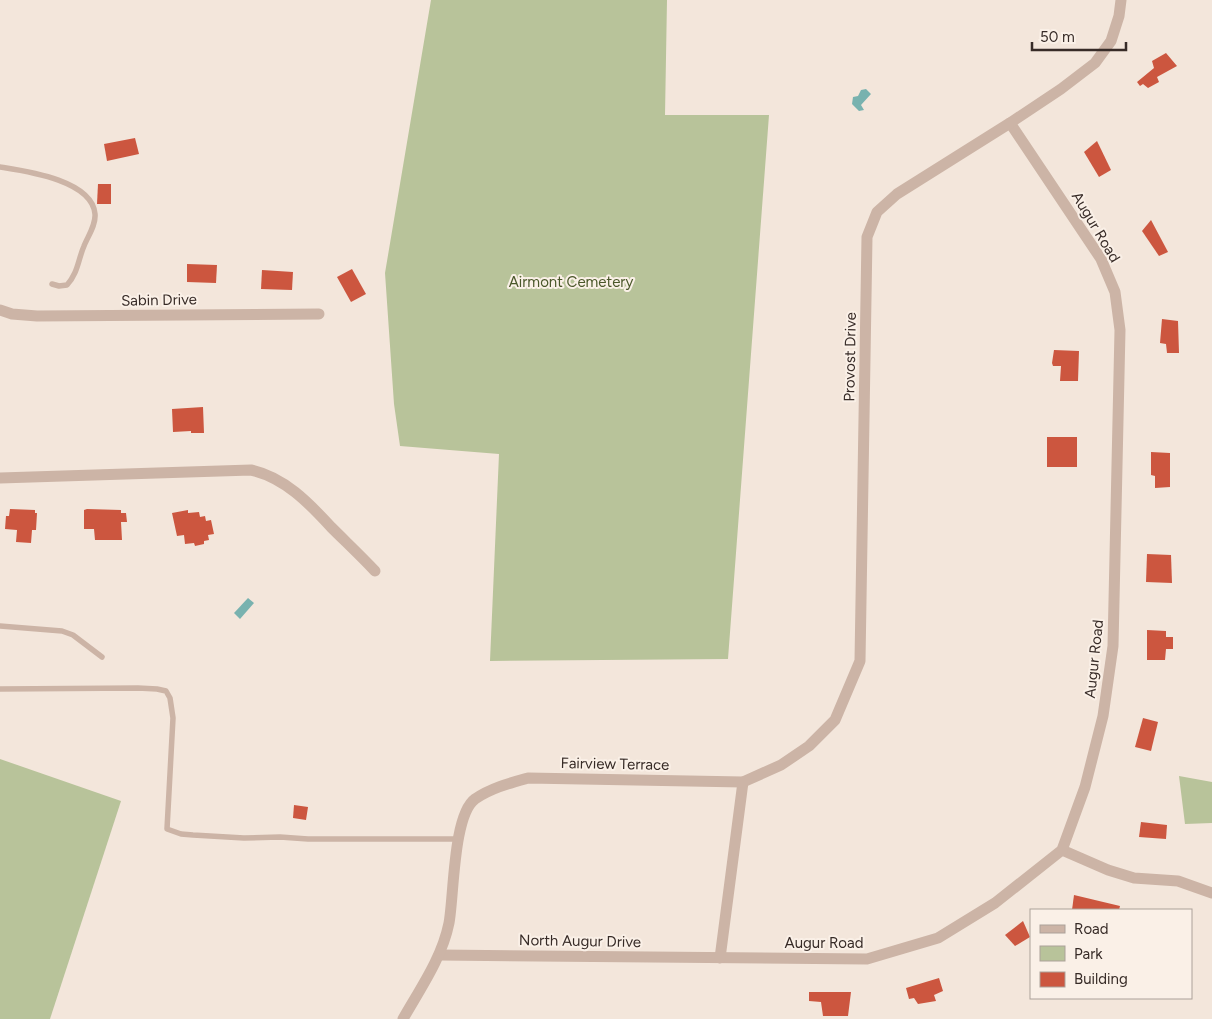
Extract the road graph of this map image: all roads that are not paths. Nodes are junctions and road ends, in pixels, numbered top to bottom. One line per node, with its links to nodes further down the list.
1 (1121, 0): 2 (street, Provost Drive)
2 (1010, 123): 12 (street, Provost Drive); 14 (street, Augur Road)
3 (0, 166): 4 (lane)
4 (52, 284)
5 (0, 310): 6 (street, Sabin Drive)
6 (319, 314)
7 (0, 478): 8 (street)
8 (375, 571)
9 (0, 626): 10 (lane)
10 (102, 657)
11 (0, 689): 13 (lane)
12 (743, 782): 13 (street, Fairview Terrace); 17 (street)
13 (459, 839): 16 (street, Fairview Terrace)
14 (1062, 850): 15 (street); 17 (street, Augur Road)
15 (1212, 893)
16 (439, 955): 17 (street, North Augur Drive); 18 (street, Fairview Terrace)
17 (720, 958)
18 (402, 1019)

